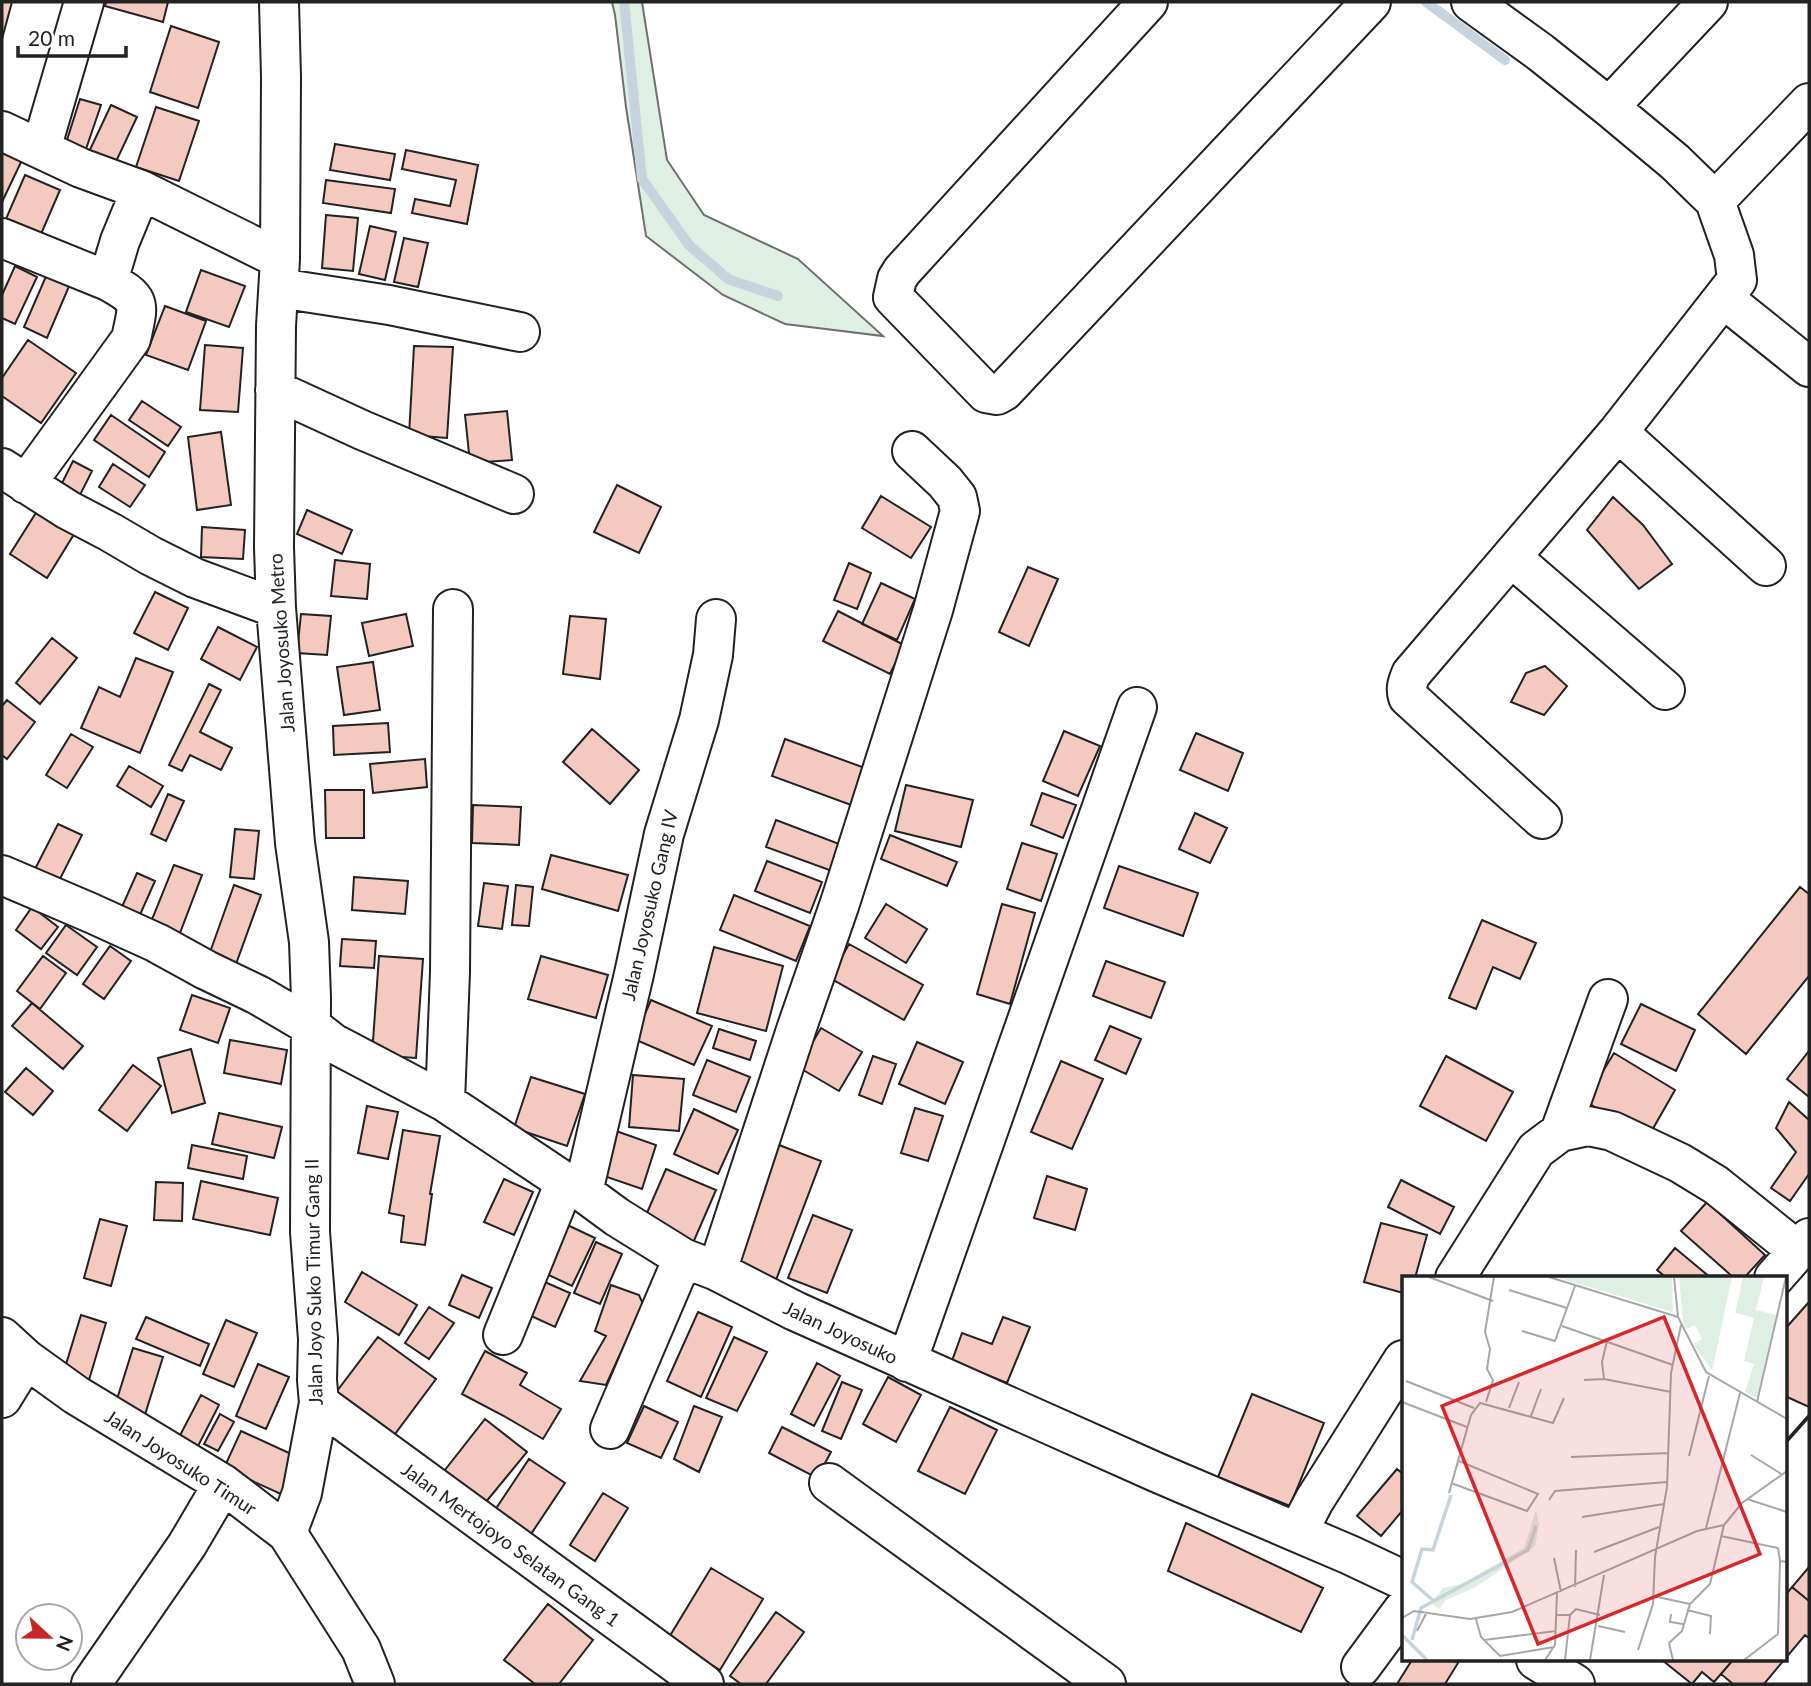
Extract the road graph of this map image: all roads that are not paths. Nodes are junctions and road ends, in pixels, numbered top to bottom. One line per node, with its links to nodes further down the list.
1 (84, 2): 10 (street)
2 (278, 2): 14 (street, Jalan Joyosuko Metro)
3 (1148, 2): 4 (street)
4 (1371, 2)
5 (1471, 2): 8 (street)
6 (1708, 2): 8 (street)
7 (1809, 103): 12 (street)
8 (1609, 107): 12 (street)
9 (2, 131): 10 (street)
10 (41, 149): 11 (street)
11 (141, 190): 14 (street); 15 (street)
12 (1715, 201): 16 (street)
13 (2, 238): 15 (street)
14 (279, 273): 17 (street); 19 (street, Jalan Joyosuko Metro)
15 (108, 281): 22 (street)
16 (1723, 298): 18 (street); 20 (street)
17 (520, 332)
18 (1809, 367)
19 (275, 390): 23 (street); 26 (street, Jalan Joyosuko Metro)
20 (1618, 432): 24 (street); 25 (street)
21 (912, 451): 39 (street)
22 (14, 476): 26 (street)
23 (514, 494)
24 (1511, 557): 29 (street); 31 (street)
25 (1766, 566)
26 (276, 608): 34 (street, Jalan Joyosuko Metro)
27 (453, 609): 35 (street)
28 (716, 619): 37 (street, Jalan Joyosuko Gang IV)
29 (1664, 690)
30 (1137, 707): 43 (street)
31 (1542, 820)
32 (4, 880): 34 (street, Jalan Joyosuko)
33 (1608, 999): 36 (street)
34 (311, 1026): 35 (street, Jalan Joyosuko); 46 (street, Jalan Joyo Suko Timur Gang II)
35 (444, 1102): 37 (street, Jalan Joyosuko)
36 (1560, 1132): 38 (street); 40 (street)
37 (574, 1187): 39 (street, Jalan Joyosuko); 41 (street, Jalan Joyosuko Gang IV)
38 (1794, 1256)
39 (700, 1264): 43 (street, Jalan Joyosuko); 47 (street)
40 (1456, 1276)
41 (503, 1335)
42 (14, 1348): 45 (street); 49 (street, Jalan Joyosuko Timur)
43 (906, 1362): 50 (street, Jalan Joyosuko)
44 (1402, 1362): 50 (street)
45 (2, 1398)
46 (318, 1403): 51 (street, Jalan Joyo Suko Timur Gang II); 58 (street, Jalan Mertojoyo Selatan Gang 1)
47 (610, 1429)
48 (829, 1483): 59 (street)
49 (223, 1484): 51 (street, Jalan Joyosuko Timur); 56 (street)
50 (1298, 1532): 52 (street, Jalan Joyosuko)
51 (288, 1533): 57 (street, Jalan Joyosuko Timur)
52 (1402, 1580)
53 (1402, 1611): 55 (street)
54 (1539, 1662): 60 (street)
55 (1361, 1667)
56 (91, 1684)
57 (375, 1684)
58 (704, 1684)
59 (1107, 1684)
60 (1575, 1684)

